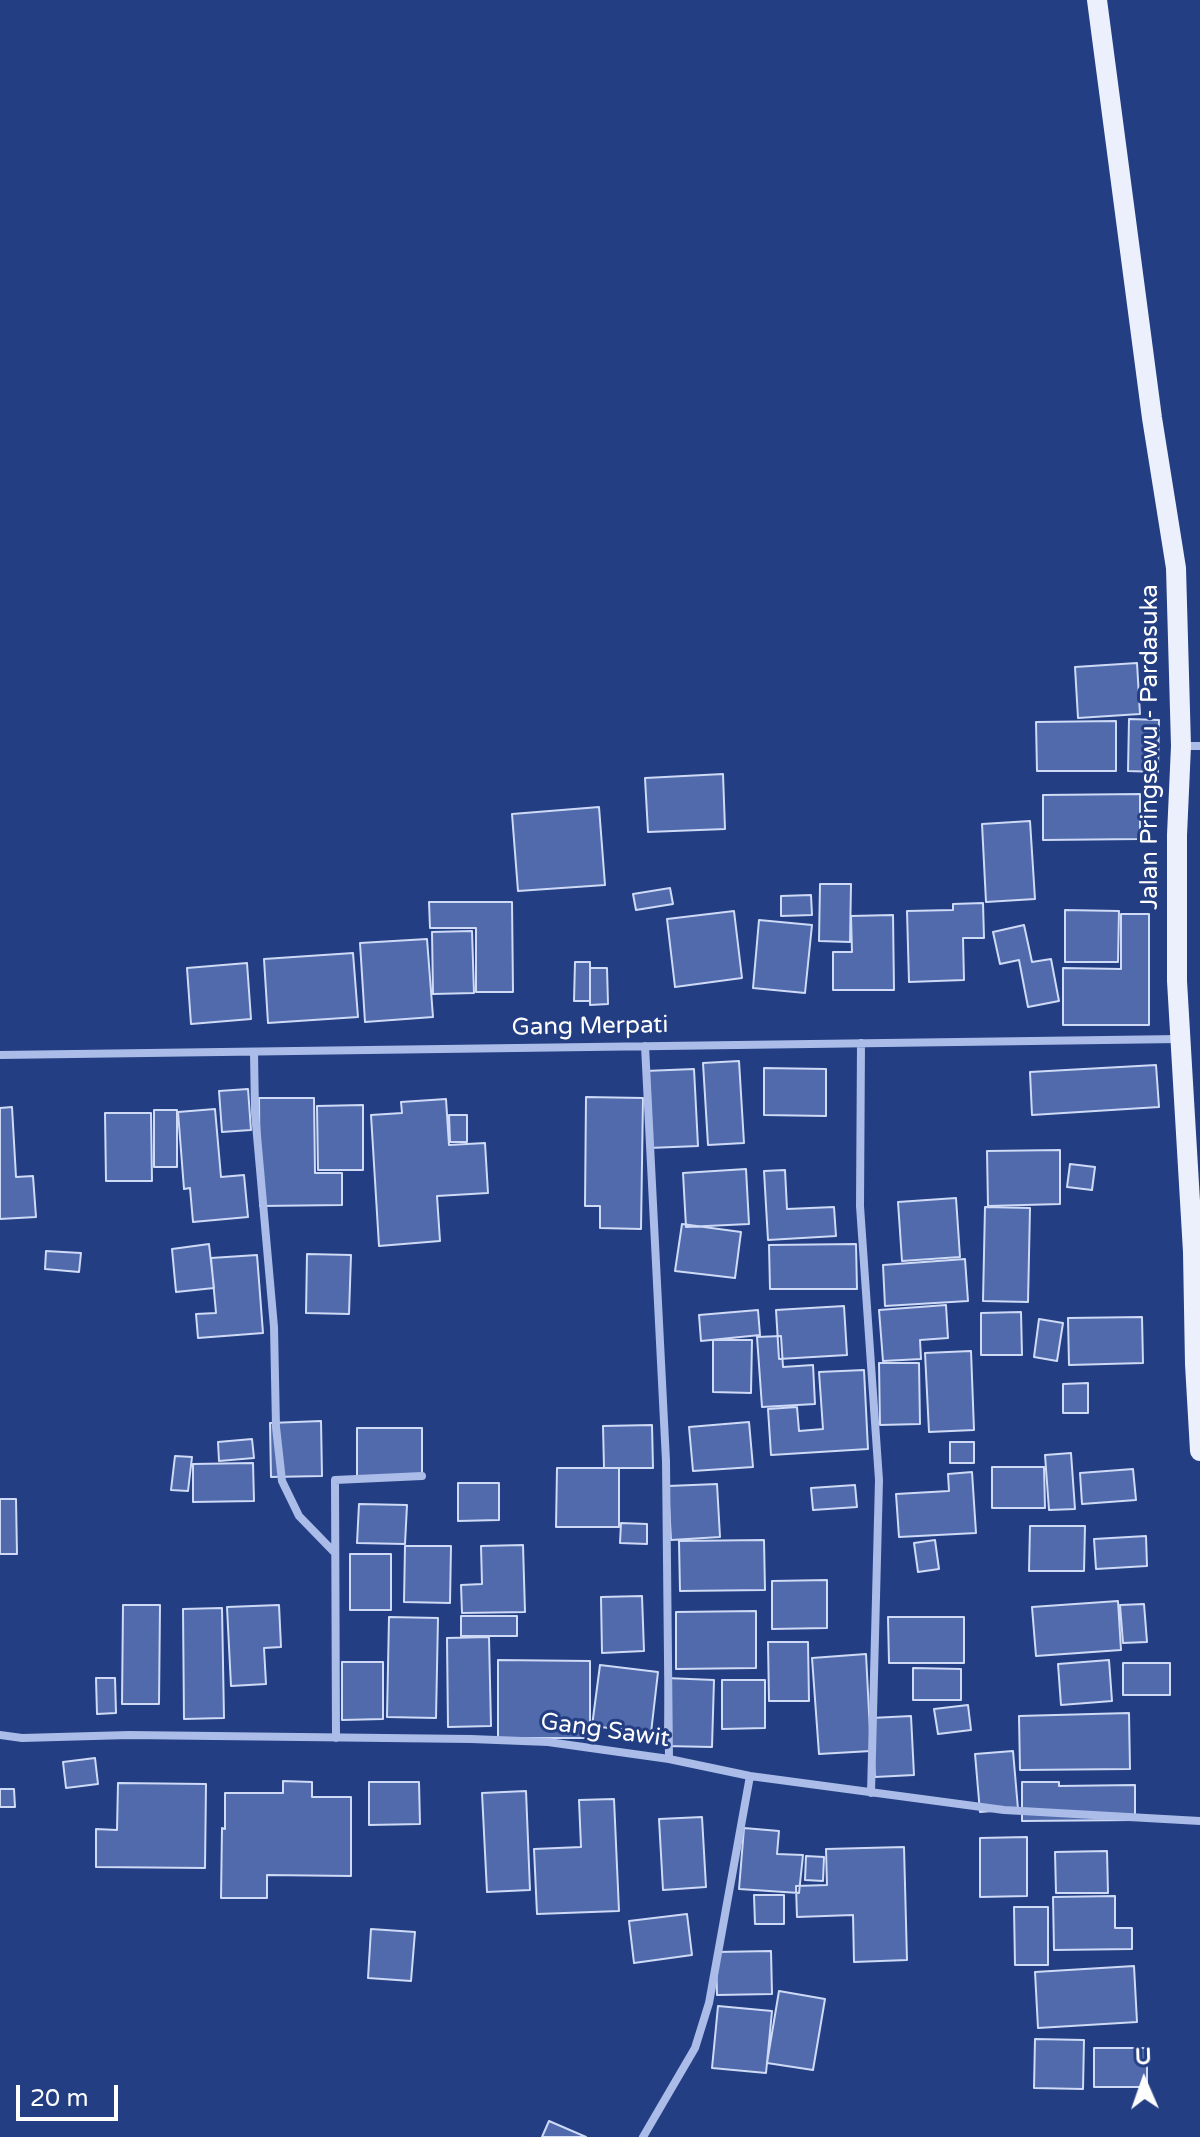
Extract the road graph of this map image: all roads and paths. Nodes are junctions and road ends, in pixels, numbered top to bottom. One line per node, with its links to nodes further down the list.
1 (1097, 0): 2 (main road, Jalan Pringsewu - Pardasuka)
2 (1191, 746): 3 (main road, Jalan Pringsewu - Pardasuka)
3 (1180, 1039): 4 (street, Gang Merpati); 8 (main road, Jalan Pringsewu - Pardasuka)
4 (861, 1043): 5 (street, Gang Merpati); 15 (street)
5 (645, 1046): 6 (street, Gang Merpati); 13 (street)
6 (254, 1052): 7 (street, Gang Merpati); 10 (street)
7 (0, 1055)
8 (1200, 1451)
9 (422, 1476): 10 (street)
10 (335, 1553): 12 (street)
11 (0, 1735): 12 (street, Gang Sawit)
12 (336, 1738): 13 (street, Gang Sawit)
13 (669, 1759): 14 (street, Gang Sawit)
14 (750, 1776): 15 (street, Gang Sawit); 17 (street)
15 (871, 1793): 16 (street, Gang Sawit)
16 (1200, 1821)
17 (643, 2137)

